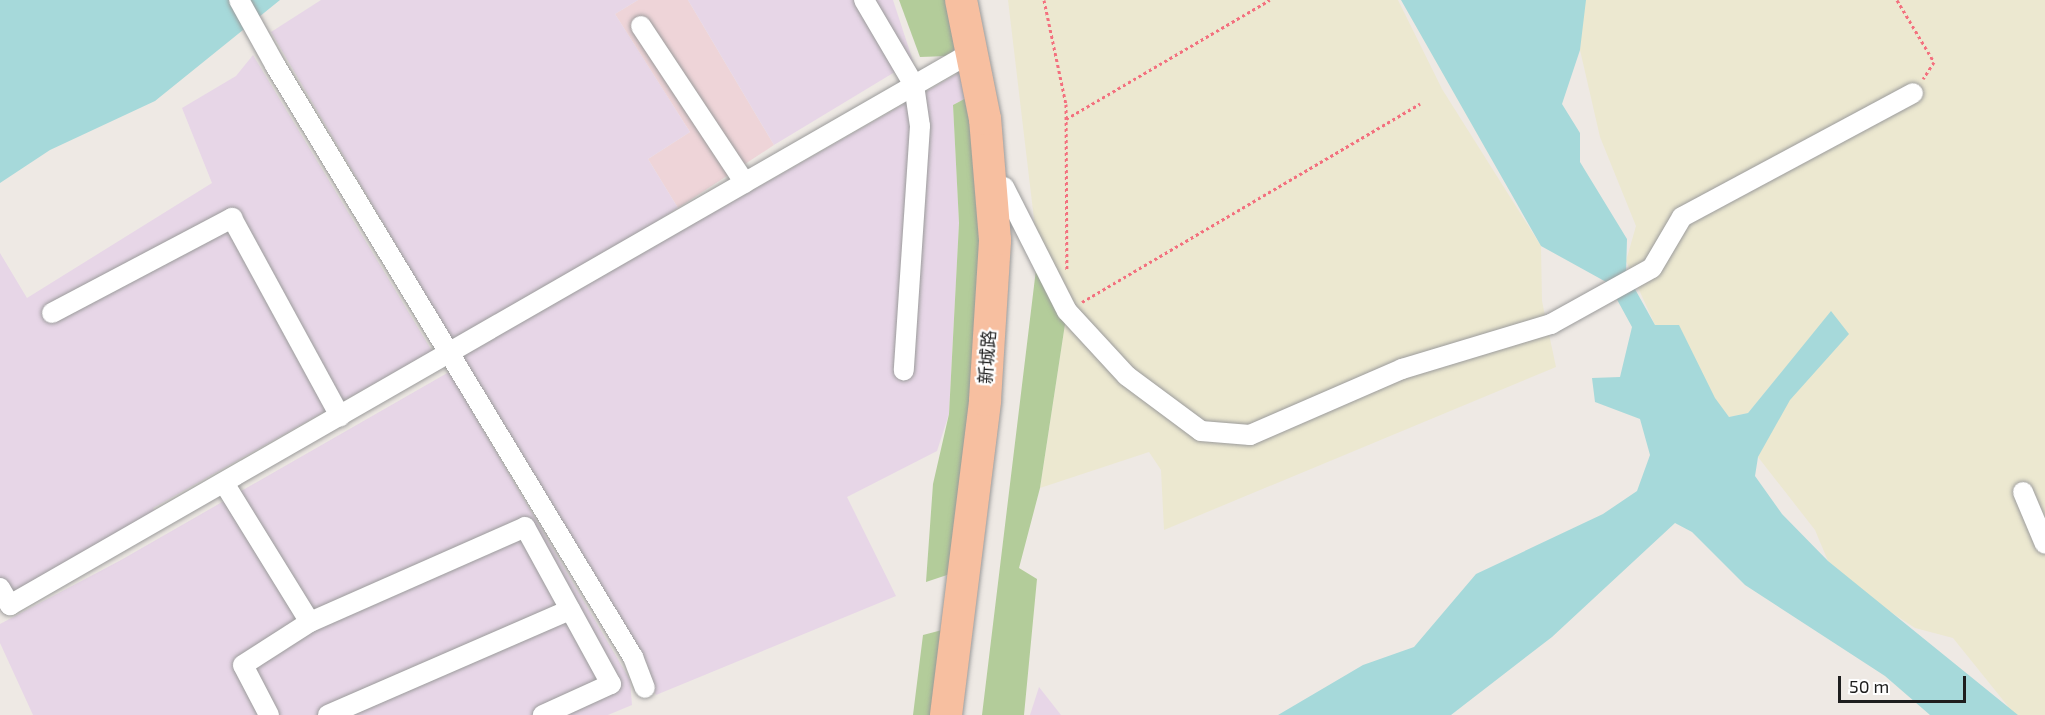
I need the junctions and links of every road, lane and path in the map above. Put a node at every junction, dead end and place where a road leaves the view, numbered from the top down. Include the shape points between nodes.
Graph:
1 (239, 0) edge
2 (864, 0) edge
3 (961, 0) edge
4 (975, 0) edge
5 (1044, 0) edge
6 (1270, 0) edge
7 (1897, 0) edge
8 (640, 26) dead end
9 (972, 52) junction
10 (914, 85) junction
11 (1913, 93) joint
12 (1420, 104) dead end
13 (1066, 119) junction
14 (745, 183) junction
15 (1004, 187) junction
16 (1067, 275) dead end
17 (1067, 311) junction
18 (52, 313) dead end
19 (448, 354) junction
20 (904, 370) dead end
21 (340, 416) junction
22 (224, 483) junction
23 (2023, 492) dead end
24 (2045, 544) edge
25 (0, 588) edge
26 (570, 610) junction
27 (310, 622) junction
28 (645, 688) dead end
29 (269, 715) edge
30 (328, 715) edge
31 (543, 715) edge
32 (946, 715) edge
33 (960, 715) edge

1 - 19 street
2 - 10 street
3 - 9 main road, 新城路
4 - 15 main road, 新城路 via 999,117
5 - 13 path
6 - 13 path
7 - 11 path via 1934,62
8 - 14 street
9 - 10 street
9 - 32 main road, 新城路 via 986,119 994,240 985,400
10 - 14 street
10 - 20 street via 920,126
11 - 17 street via 1682,216 1652,268 1551,324 1402,369 1250,435 1201,431 1127,376
12 - 17 path
13 - 16 path
14 - 19 street
15 - 17 street
15 - 33 main road, 新城路 via 1008,239 998,401
18 - 21 street via 232,218
19 - 21 street
19 - 28 street via 633,657
21 - 22 street
22 - 25 street via 10,605
22 - 27 street
23 - 24 street
26 - 27 street via 525,527
26 - 30 street
26 - 31 street via 611,684
27 - 29 street via 243,665

